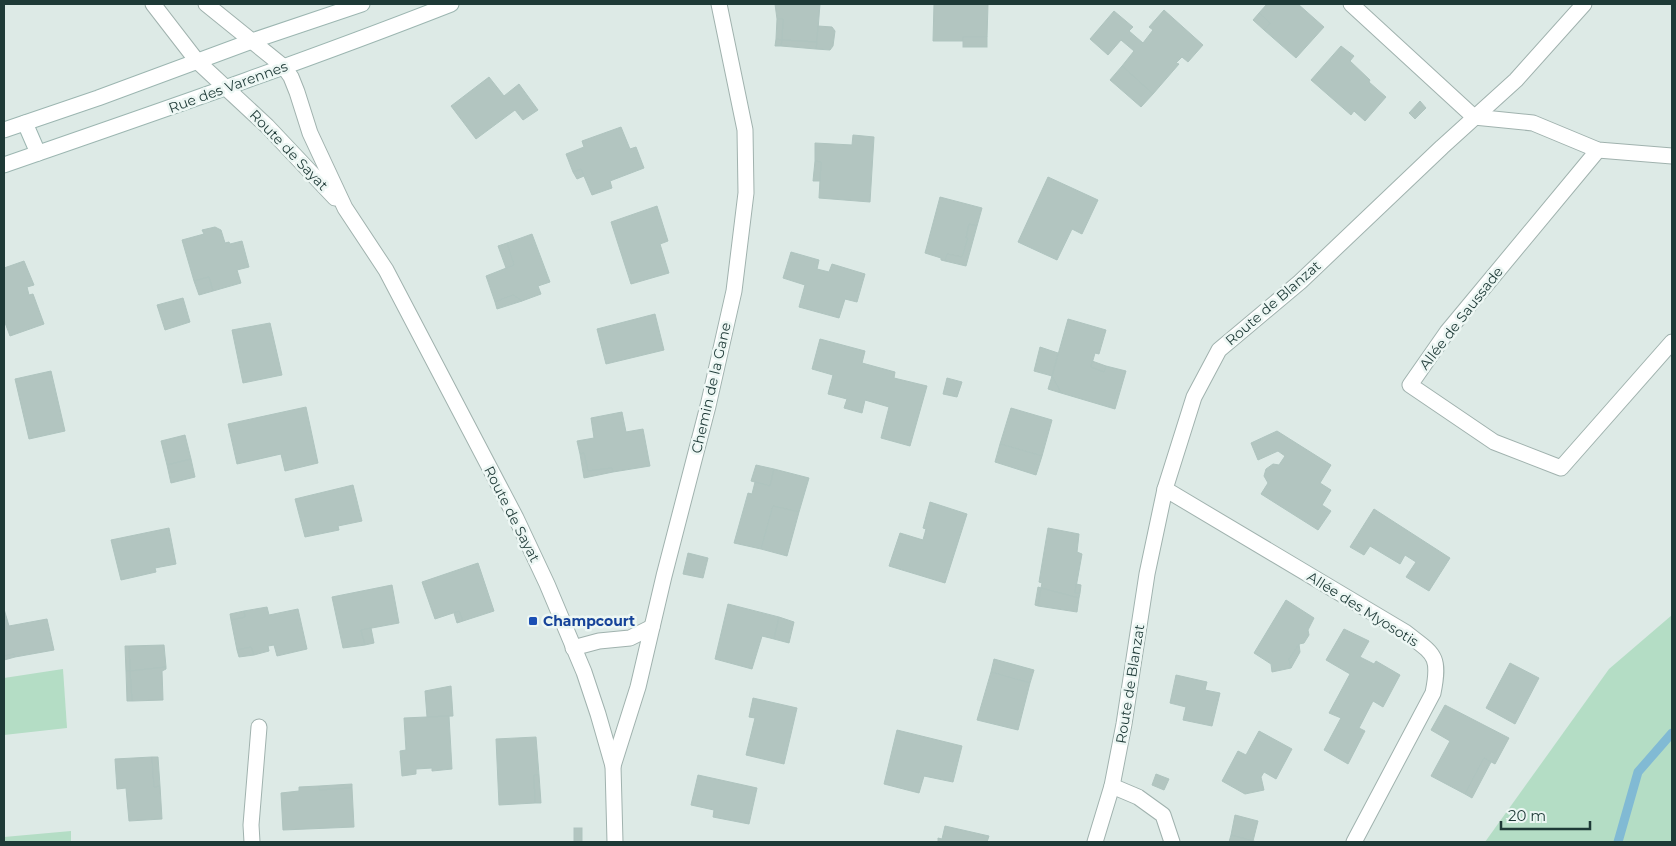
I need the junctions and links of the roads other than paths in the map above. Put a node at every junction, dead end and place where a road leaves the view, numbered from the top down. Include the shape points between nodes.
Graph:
1 (153, 4) edge
2 (206, 4) edge
3 (362, 4) edge
4 (451, 4) edge
5 (720, 4) edge
6 (1351, 4) edge
7 (1584, 4) edge
8 (252, 41) junction
9 (197, 61) junction
10 (284, 67) junction
11 (227, 88) junction
12 (1474, 117) junction
13 (25, 122) junction
14 (4, 130) edge
15 (1598, 150) junction
16 (38, 153) junction
17 (1672, 156) edge
18 (4, 165) edge
19 (345, 208) junction
20 (1672, 342) edge
21 (1165, 489) junction
22 (652, 627) junction
23 (574, 648) junction
24 (259, 727) dead end
25 (613, 766) junction
26 (1112, 786) junction
27 (252, 842) edge
28 (615, 842) edge
29 (1095, 842) edge
30 (1172, 842) edge
31 (1354, 842) edge

1 - 9 street, Route de Sayat
2 - 8 street, Route de Sayat
3 - 8 street
4 - 10 street, Rue des Varennes
5 - 22 street, Chemin de la Gane via 745,130 746,193 734,292
6 - 12 street
7 - 12 street, Route de Blanzat via 1516,80
8 - 9 street
8 - 10 street, Route de Sayat
9 - 11 street, Route de Sayat
9 - 13 street
10 - 11 street, Rue des Varennes
10 - 19 street, Route de Sayat
11 - 16 street, Rue des Varennes
11 - 19 street, Route de Sayat
12 - 15 street via 1533,123
12 - 21 street, Route de Blanzat via 1300,282 1219,350 1194,397
13 - 14 street
13 - 16 street
15 - 17 street
15 - 20 street, Allée de Saussade via 1447,332 1410,385 1494,442 1561,468
16 - 18 street, Rue des Varennes
19 - 23 street, Route de Sayat via 386,270 516,518
21 - 26 street, Route de Blanzat via 1147,574
21 - 31 street, Allée des Myosotis via 1405,632 1432,653 1438,671 1433,693
22 - 23 street via 630,638
22 - 25 street, Chemin de la Gane via 638,687
23 - 25 street, Route de Sayat
24 - 27 street
25 - 28 street, Route de Sayat
26 - 29 street, Route de Blanzat
26 - 30 street via 1138,797 1163,815

